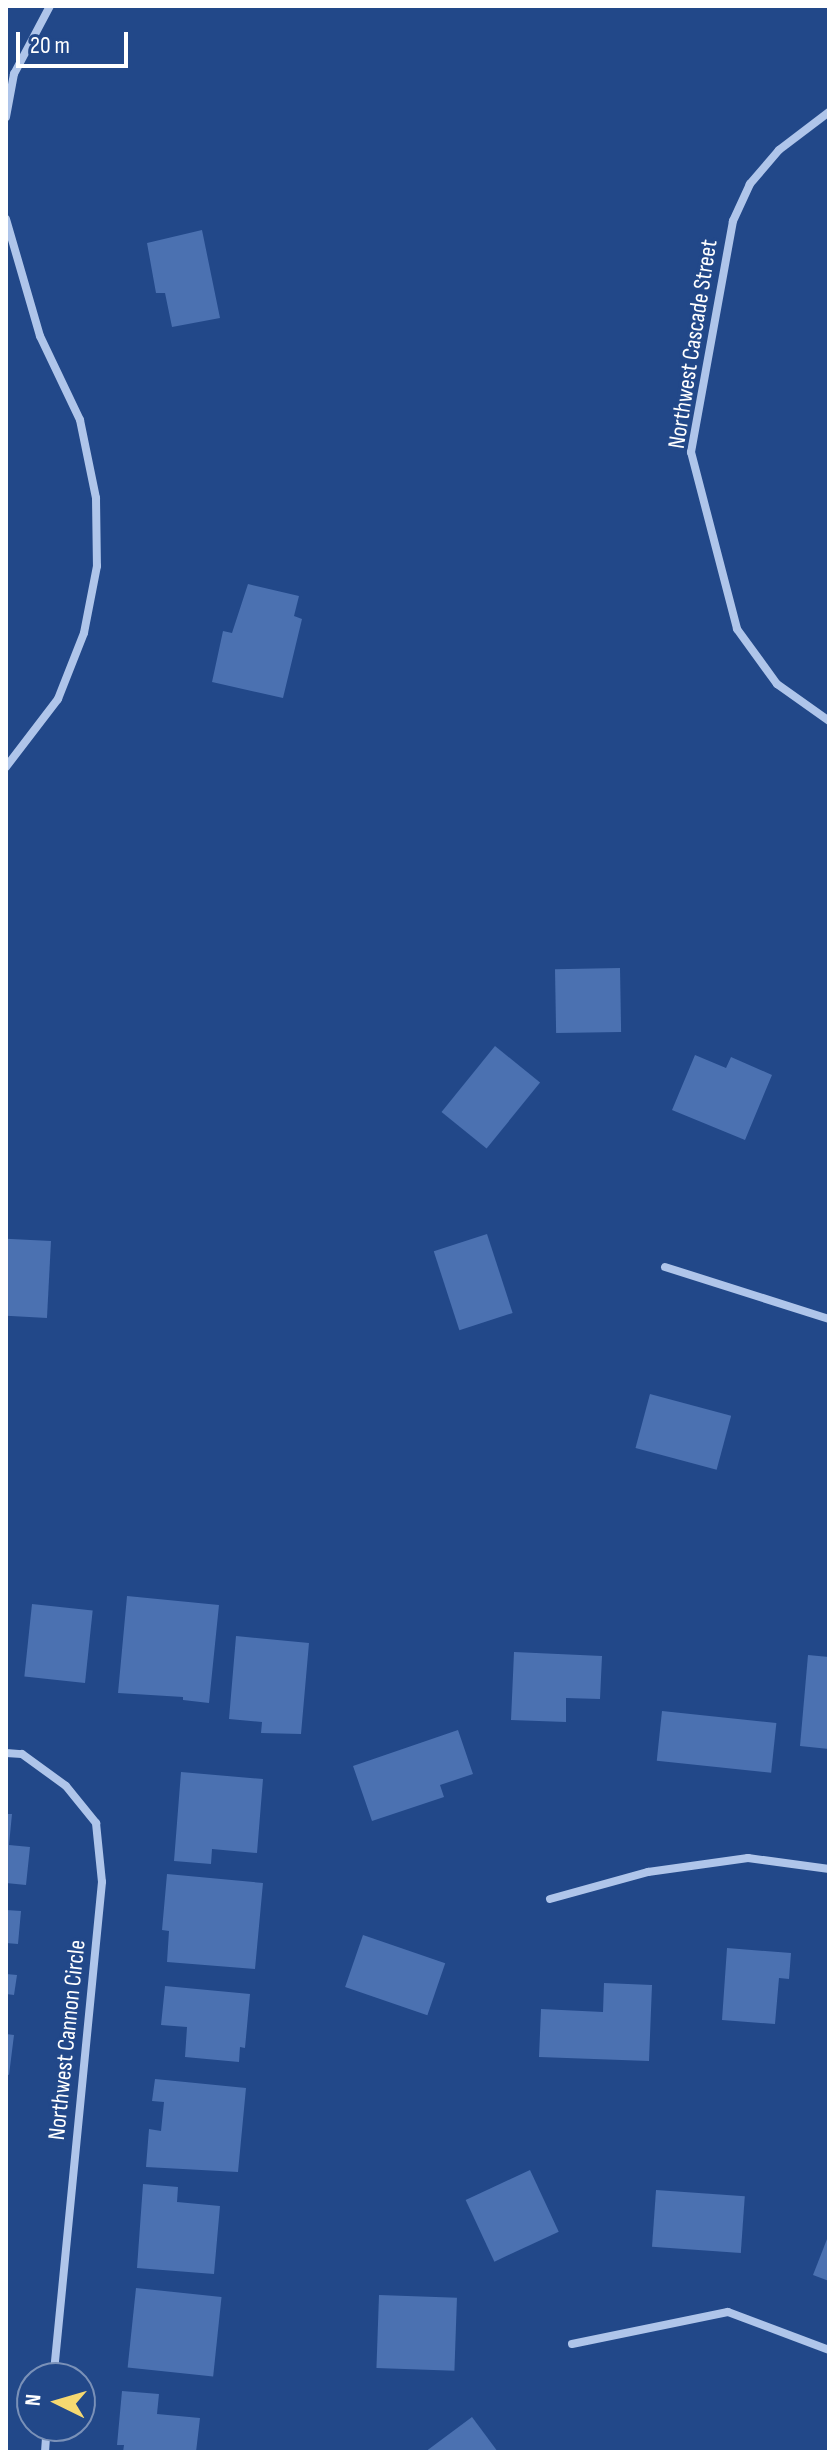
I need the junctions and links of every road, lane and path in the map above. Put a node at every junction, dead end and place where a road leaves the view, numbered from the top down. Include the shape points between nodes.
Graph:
1 (50, 6) edge
2 (829, 112) edge
3 (6, 117) edge
4 (6, 219) edge
5 (829, 721) edge
6 (6, 767) edge
7 (665, 1267) dead end
8 (829, 1319) edge
9 (6, 1753) edge
10 (829, 1869) edge
11 (550, 1899) dead end
12 (572, 2344) dead end
13 (829, 2350) edge
14 (55, 2362) edge

1 - 3 street via 14,74
2 - 5 street, Northwest Cascade Street via 779,150 750,184 733,221 691,452 737,629 777,684
4 - 6 street via 40,336 80,420 96,498 97,566 84,633 58,699
7 - 8 street
9 - 14 street, Northwest Cannon Circle via 22,1754 66,1786 96,1823 102,1882
10 - 11 street via 748,1858 648,1872
12 - 13 street via 728,2312

